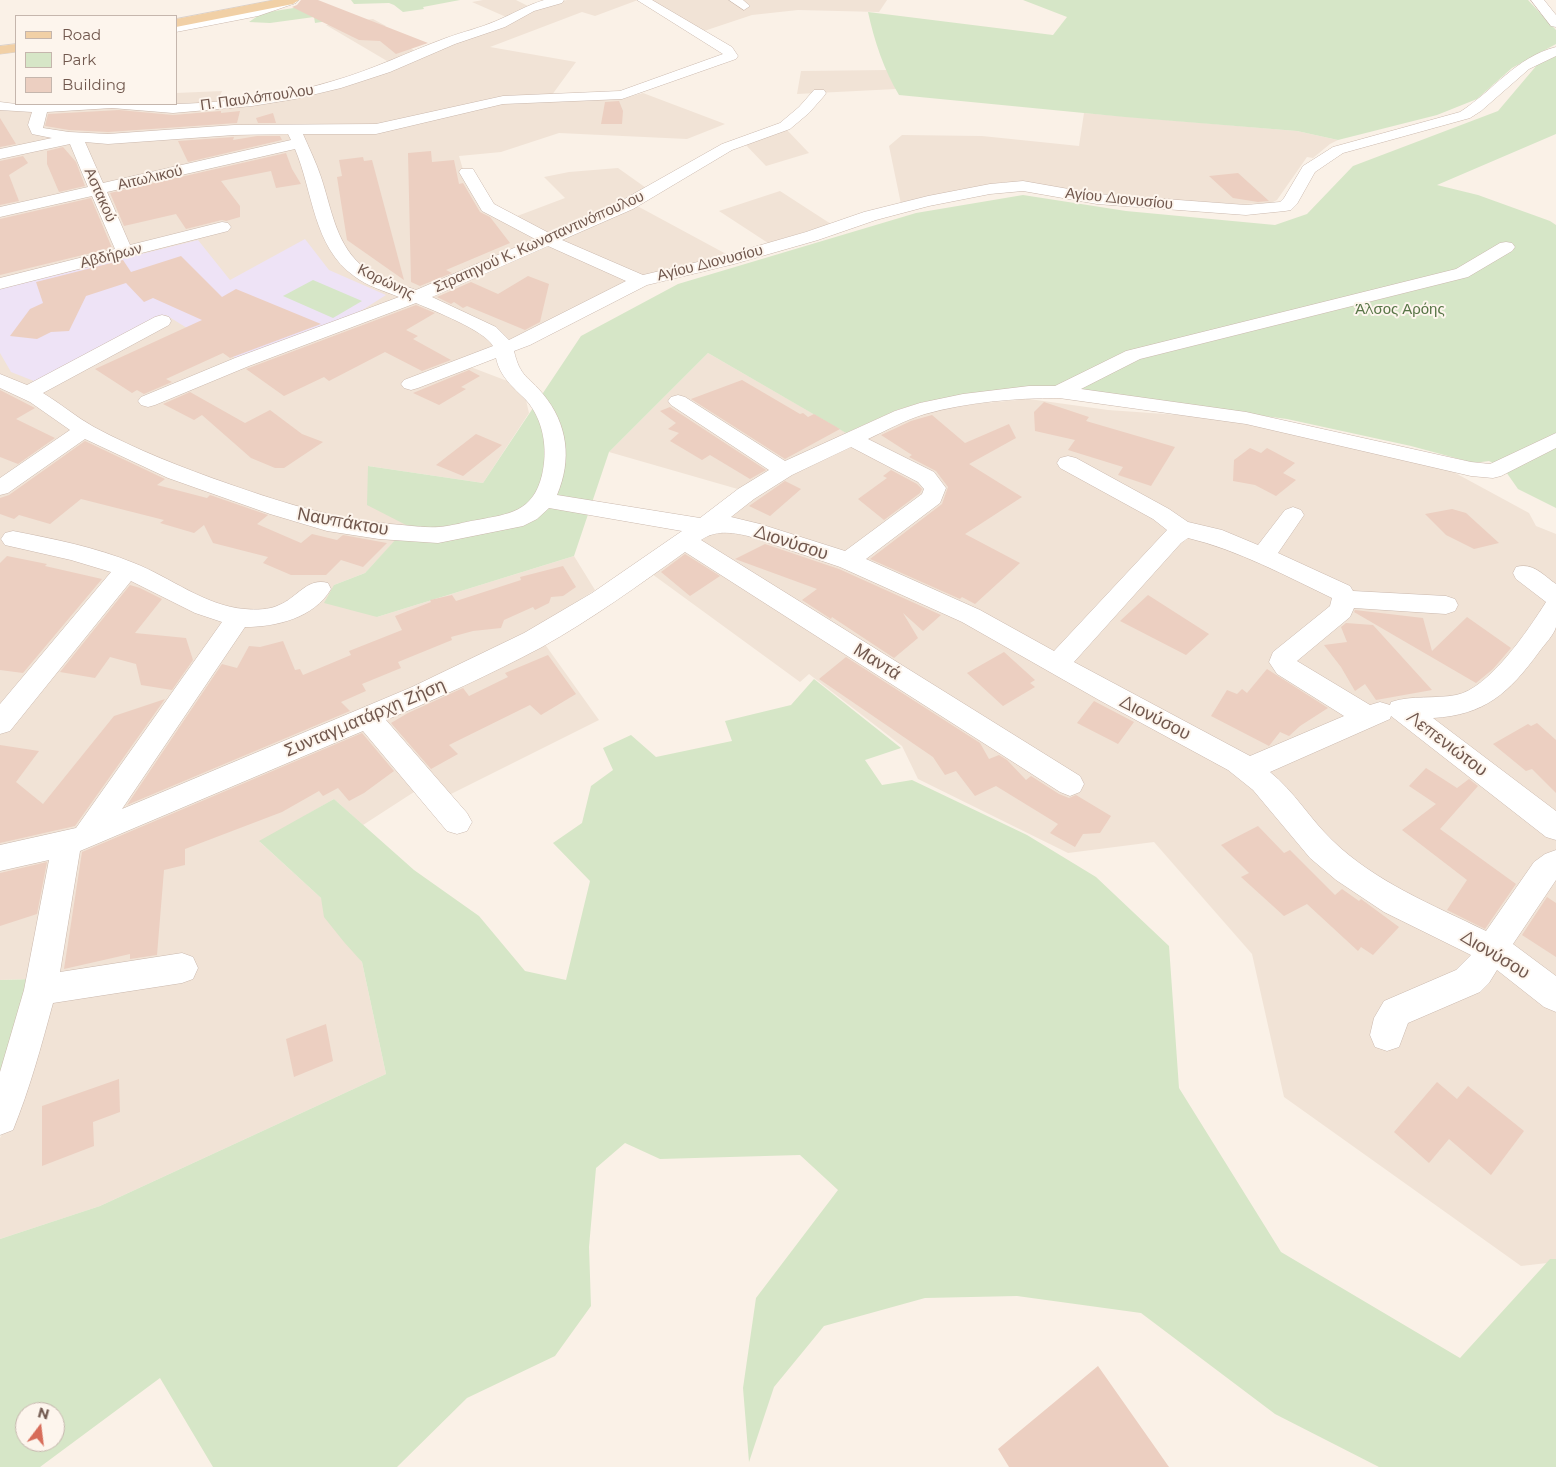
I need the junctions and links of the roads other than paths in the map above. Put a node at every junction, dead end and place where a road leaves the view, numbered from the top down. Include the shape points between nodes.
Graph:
1 (254, 0) edge
2 (292, 0) edge
3 (558, 0) edge
4 (643, 0) edge
5 (1537, 0) edge
6 (175, 15) edge
7 (178, 23) edge
8 (1556, 23) edge
9 (178, 28) edge
10 (15, 40) edge
11 (0, 42) edge
12 (15, 48) edge
13 (0, 50) edge
14 (1556, 51) edge
15 (819, 93) dead end
16 (90, 105) edge
17 (120, 105) edge
18 (0, 106) edge
19 (41, 108) junction
20 (297, 136) junction
21 (75, 138) junction
22 (0, 154) edge
23 (467, 172) dead end
24 (98, 190) junction
25 (0, 212) edge
26 (222, 227) dead end
27 (547, 239) junction
28 (1506, 247) dead end
29 (125, 253) junction
30 (641, 281) junction
31 (0, 284) edge
32 (416, 297) junction
33 (162, 321) dead end
34 (504, 349) junction
35 (0, 368) edge
36 (0, 373) edge
37 (0, 380) edge
38 (411, 384) dead end
39 (1059, 392) junction
40 (28, 393) junction
41 (148, 401) dead end
42 (678, 401) dead end
43 (84, 430) junction
44 (852, 438) junction
45 (1556, 440) edge
46 (1068, 463) dead end
47 (784, 470) junction
48 (0, 488) edge
49 (544, 500) junction
50 (1293, 515) dead end
51 (1184, 531) junction
52 (695, 533) junction
53 (4, 543) edge
54 (1263, 556) junction
55 (848, 561) junction
56 (127, 569) junction
57 (1525, 573) dead end
58 (319, 589) dead end
59 (1556, 597) edge
60 (1344, 599) junction
61 (1446, 605) dead end
62 (1556, 606) edge
63 (238, 618) junction
64 (1057, 664) junction
65 (1401, 709) junction
66 (367, 717) junction
67 (1368, 717) junction
68 (0, 723) edge
69 (1248, 769) junction
70 (1070, 784) dead end
71 (457, 822) dead end
72 (1556, 828) edge
73 (76, 840) junction
74 (0, 858) edge
75 (1556, 863) edge
76 (1492, 949) junction
77 (182, 968) dead end
78 (40, 990) junction
79 (1556, 996) edge
80 (1387, 1035) dead end
81 (0, 1117) edge

1 - 6 main road
2 - 7 main road
2 - 9 street via 252,13
3 - 17 street, Π. Παυλόπουλου via 530,8 386,69 295,95 173,109
4 - 20 street via 727,50 731,56 622,95 509,99 376,129
5 - 8 street
10 - 11 main road
12 - 13 street
14 - 30 street, Αγίου Διονυσίου via 1524,66 1465,115 1333,152 1309,169 1291,200 1280,207 1246,210 1156,204 1087,198 1028,186 1005,187 901,207 728,260
15 - 27 street, Στρατηγού Κ. Κωνσταντινόπουλου via 782,128 727,147 639,199
16 - 19 street, Π. Παυλόπουλου
18 - 19 street, Π. Παυλόπουλου
19 - 21 street via 35,125 37,131
20 - 21 street via 234,130 118,139
20 - 24 street, Αιτωλικού
20 - 32 street, Κορώνης via 315,182 329,234 345,257 360,273
21 - 22 street
21 - 24 street, Αστακού
23 - 27 street via 488,207
24 - 25 street, Αιτωλικού
24 - 29 street, Αστακού
26 - 29 street, Αβδήρων
27 - 30 street
27 - 32 street, Στρατηγού Κ. Κωνσταντινόπουλου
28 - 39 street via 1462,273 1133,355
29 - 31 street, Αβδήρων
30 - 34 street, Αγίου Διονυσίου
32 - 34 street, Κορώνης via 490,332 500,339
32 - 41 street, Στρατηγού Κ. Κωνσταντινόπουλου
33 - 40 street
34 - 38 street, Αγίου Διονυσίου
34 - 49 street, Κορώνης via 509,370 541,405 553,434 555,466
35 - 36 street
37 - 40 street, Ναυπάκτου
39 - 44 street, Συνταγματάρχη Ζήση via 1029,392 929,407 891,419
39 - 45 street, Συνταγματάρχη Ζήση via 1246,418 1472,469 1493,471
40 - 43 street, Ναυπάκτου
42 - 47 street
43 - 48 street
43 - 49 street, Ναυπάκτου via 176,473 278,509 327,523 379,531 438,535 515,521 529,514
44 - 47 street, Συνταγματάρχη Ζήση
44 - 55 street via 926,477 935,488 932,498
46 - 51 street via 1161,514
47 - 52 street, Συνταγματάρχη Ζήση
49 - 52 street
50 - 54 street
51 - 54 street via 1214,536
51 - 64 street via 1173,537
52 - 55 street, Διονύσου via 729,525
52 - 66 street, Συνταγματάρχη Ζήση via 601,599 533,640
52 - 70 street, Μαντά
53 - 56 street via 65,551
54 - 60 street via 1331,586 1341,592
55 - 64 street, Διονύσου via 971,616
56 - 63 street via 218,613
56 - 68 street
57 - 59 street
58 - 63 street via 281,614
60 - 61 street
60 - 67 street via 1336,616 1282,662
62 - 65 street, Λεπενιώτου via 1489,691 1465,703
63 - 73 street
64 - 69 street, Διονύσου
65 - 67 street
65 - 72 street, Λεπενιώτου
66 - 71 street
66 - 73 street, Συνταγματάρχη Ζήση
67 - 69 street
69 - 76 street, Διονύσου via 1346,871 1395,902
73 - 74 street, Συνταγματάρχη Ζήση
73 - 78 street
75 - 76 street via 1545,871
76 - 79 street, Διονύσου
76 - 80 street via 1478,972 1468,981 1396,1012
77 - 78 street
78 - 81 street via 15,1080

